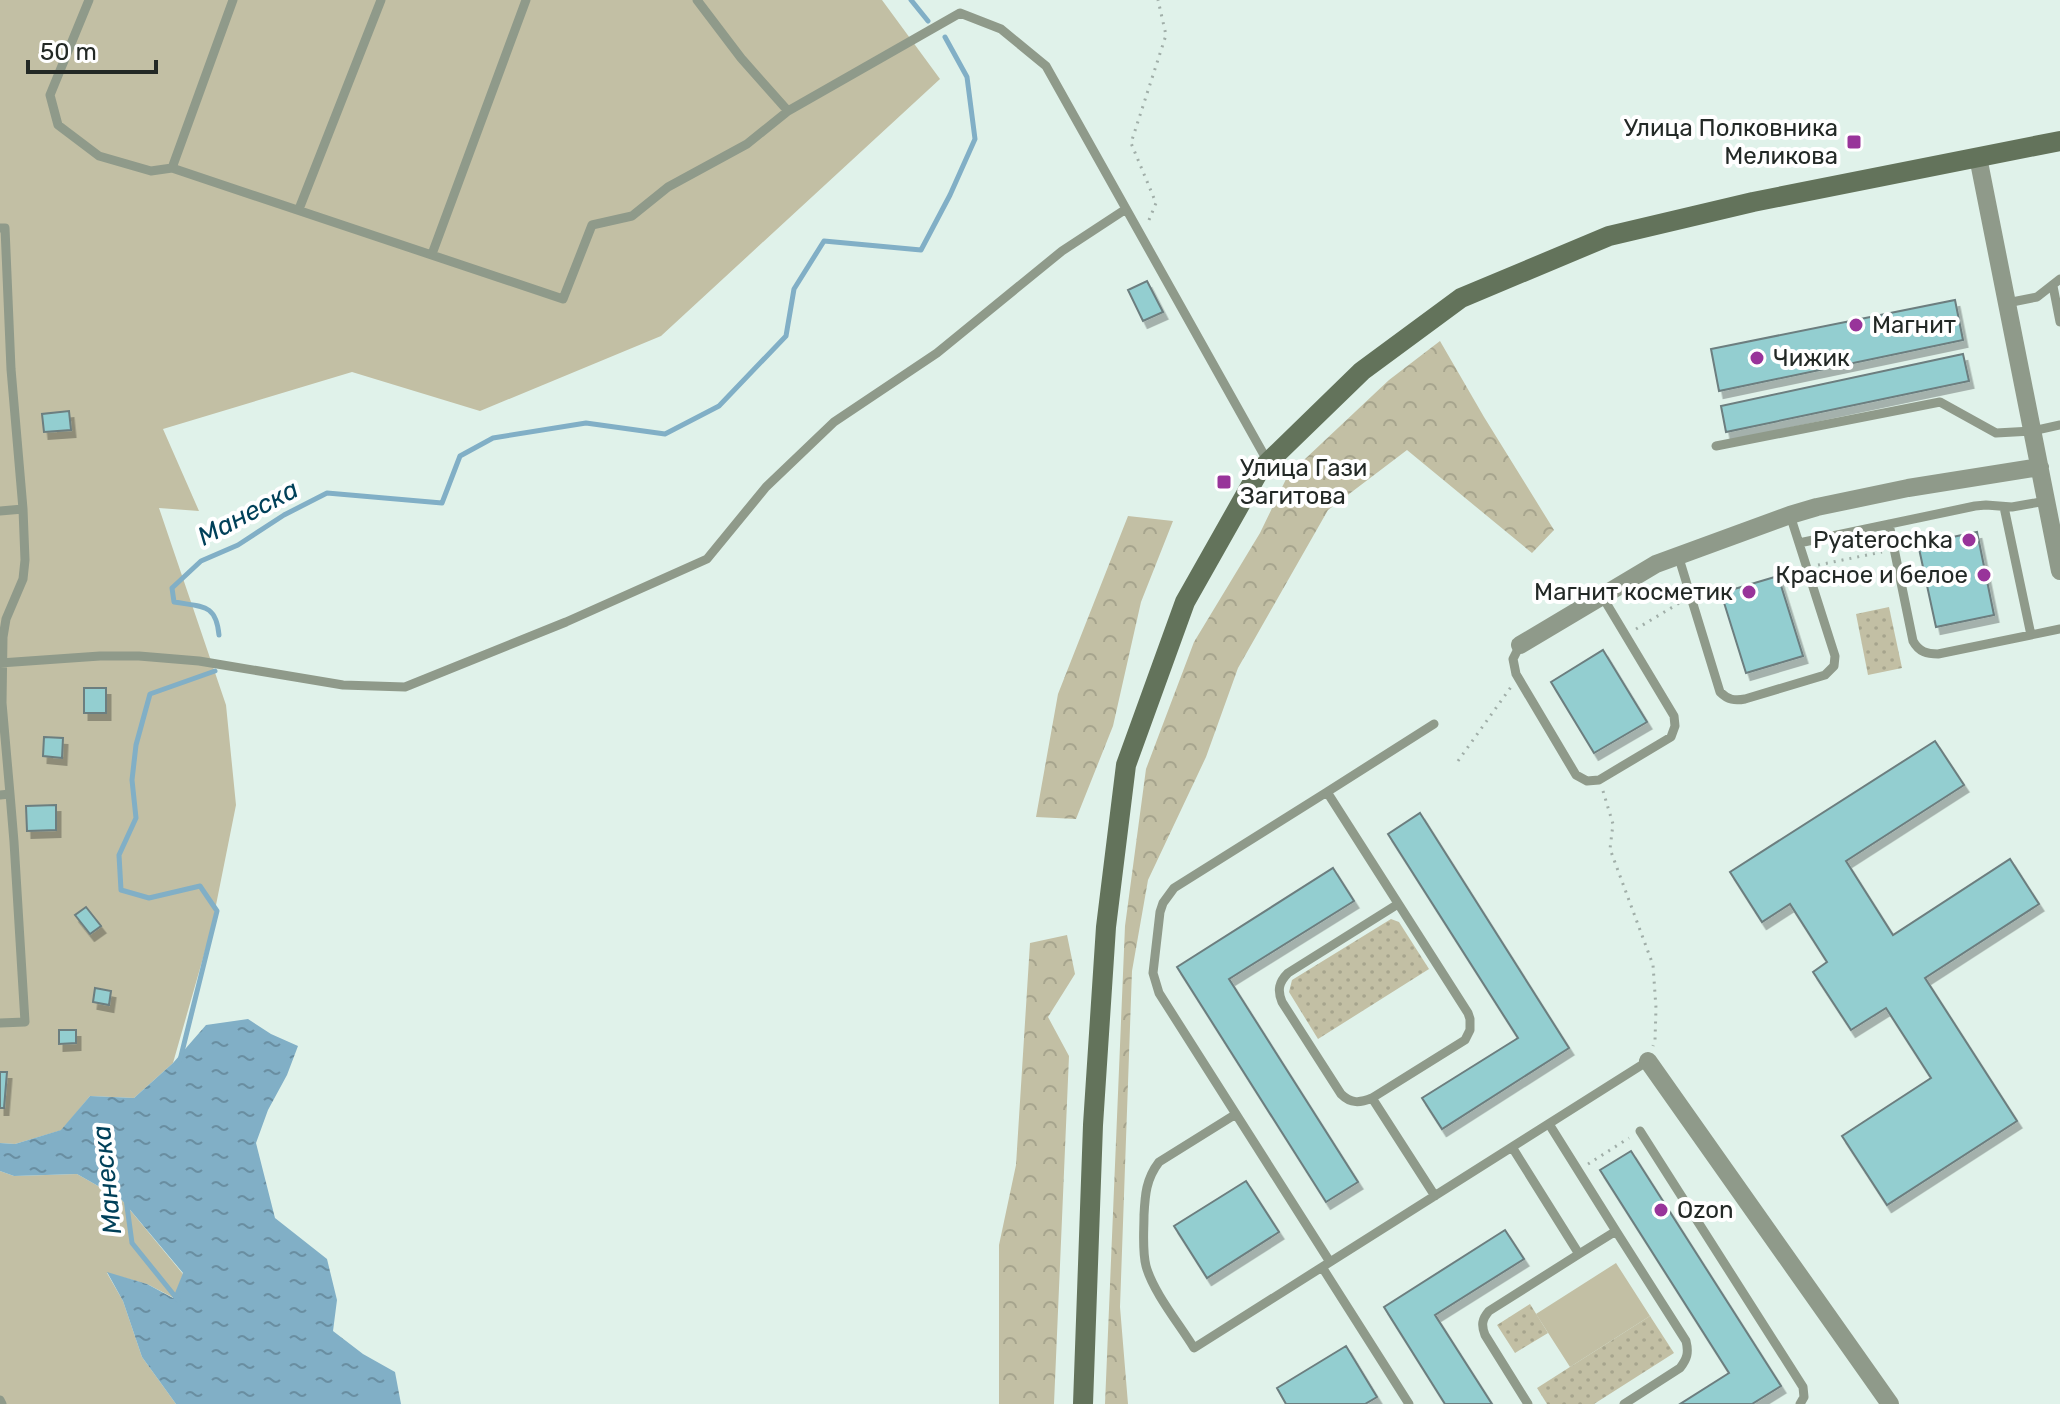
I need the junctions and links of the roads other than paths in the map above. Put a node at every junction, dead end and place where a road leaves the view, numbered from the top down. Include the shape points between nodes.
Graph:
1 (89, 0) edge
2 (233, 0) edge
3 (381, 0) edge
4 (526, 0) edge
5 (697, 0) edge
6 (788, 111) junction
7 (2060, 141) edge
8 (1978, 157) junction
9 (172, 168) junction
10 (299, 209) junction
11 (1126, 209) junction
12 (0, 228) edge
13 (432, 254) junction
14 (2056, 282) edge
15 (2007, 303) junction
16 (2060, 322) edge
17 (11, 369) junction
18 (0, 370) edge
19 (2060, 425) edge
20 (2032, 431) junction
21 (1716, 446) dead end
22 (1268, 462) junction
23 (2040, 467) junction
24 (2046, 501) junction
25 (2004, 507) junction
26 (23, 509) junction
27 (0, 511) edge
28 (1790, 515) junction
29 (1889, 524) junction
30 (1799, 543) junction
31 (1678, 555) junction
32 (2060, 571) edge
33 (1602, 596) junction
34 (2060, 629) edge
35 (2031, 635) junction
36 (1520, 645) joint
37 (1, 663) edge
38 (1434, 724) dead end
39 (1327, 792) junction
40 (5, 795) edge
41 (1398, 904) junction
42 (0, 1023) edge
43 (1648, 1061) joint
44 (1372, 1098) junction
45 (1236, 1114) junction
46 (1549, 1124) junction
47 (1640, 1131) road end
48 (1512, 1147) junction
49 (1435, 1196) junction
50 (1616, 1231) junction
51 (1579, 1254) junction
52 (1326, 1264) junction
53 (1083, 1404) edge
54 (1409, 1404) edge
55 (1528, 1404) edge
56 (1624, 1404) edge
57 (1800, 1404) edge
58 (1890, 1404) edge

1 - 9 lane via 50,95 58,125 99,156 151,171
2 - 9 lane
3 - 10 lane
4 - 13 lane
5 - 6 lane
6 - 11 lane via 960,13 1001,29 1046,66
6 - 13 lane via 747,144 668,187 632,216 592,225 563,299
7 - 8 main road
8 - 15 street
8 - 22 main road via 1609,236 1461,298 1362,371
9 - 10 lane
10 - 13 lane
11 - 22 lane
11 - 37 lane via 1062,251 937,353 834,422 766,487 707,559 405,687 343,685 139,656
12 - 17 lane via 5,228
14 - 15 lane via 2037,297
14 - 16 lane
15 - 20 street
17 - 18 lane
17 - 26 lane
19 - 20 lane
20 - 21 lane via 1996,433 1940,402
20 - 23 street
22 - 53 main road via 1185,602 1126,765 1106,927
23 - 24 street
23 - 28 street via 1908,488
24 - 25 lane
24 - 32 street
25 - 29 lane via 1981,505
25 - 35 lane
26 - 27 lane
26 - 37 lane via 24,570 5,625
28 - 30 lane
28 - 31 street
29 - 30 lane
29 - 35 lane via 1913,641 1920,650 1938,654
30 - 31 lane via 1834,666 1825,675 1736,701 1720,692
31 - 33 street
33 - 36 street
33 - 36 lane via 1674,716 1671,737 1599,780 1576,775 1518,678 1513,659
34 - 35 lane
37 - 40 lane
38 - 39 lane
39 - 41 lane
39 - 45 lane via 1174,888 1160,912 1154,964 1159,993
40 - 42 lane via 15,857 25,1022
41 - 44 lane via 1468,1013 1470,1030 1465,1040
41 - 44 lane via 1288,973 1279,986 1282,1002 1341,1094 1352,1101
43 - 46 lane
43 - 58 street
44 - 49 lane
45 - 52 lane
45 - 52 lane via 1159,1162 1148,1180 1145,1256 1155,1287 1194,1348
46 - 48 lane
46 - 50 lane
47 - 57 lane via 1803,1387
48 - 49 lane
48 - 51 lane
49 - 52 lane
50 - 51 lane
50 - 56 lane via 1688,1348 1680,1368
51 - 55 lane via 1489,1311 1483,1321 1485,1335
52 - 54 lane

